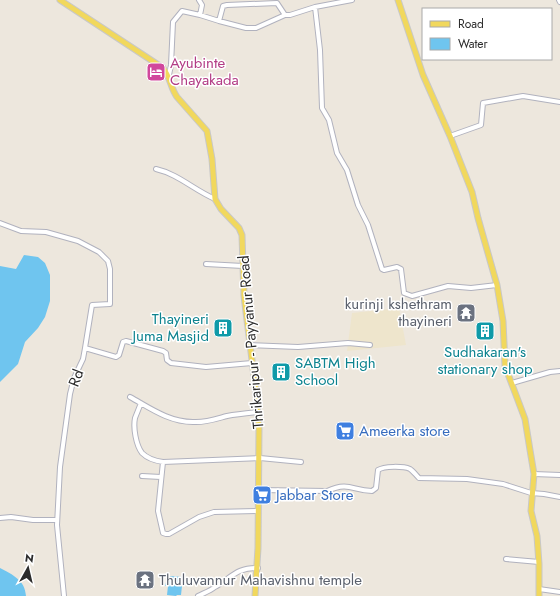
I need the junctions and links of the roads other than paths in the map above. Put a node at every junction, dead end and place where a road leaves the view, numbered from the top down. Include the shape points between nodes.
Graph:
1 (60, 0) edge
2 (199, 0) edge
3 (352, 0) edge
4 (398, 0) edge
5 (315, 7) junction
6 (200, 15) junction
7 (285, 15) junction
8 (219, 21) junction
9 (169, 75) junction
10 (560, 102) edge
11 (450, 136) junction
12 (156, 168) dead end
13 (215, 200) junction
14 (0, 223) edge
15 (206, 264) dead end
16 (243, 266) junction
17 (498, 285) junction
18 (249, 345) junction
19 (370, 345) dead end
20 (85, 348) junction
21 (252, 363) junction
22 (560, 371) edge
23 (512, 383) junction
24 (130, 398) dead end
25 (141, 403) junction
26 (258, 412) junction
27 (260, 458) junction
28 (163, 462) junction
29 (301, 462) dead end
30 (534, 474) junction
31 (560, 475) edge
32 (142, 476) dead end
33 (161, 477) junction
34 (259, 490) junction
35 (531, 493) junction
36 (560, 497) edge
37 (258, 511) junction
38 (0, 518) edge
39 (57, 520) junction
40 (506, 559) dead end
41 (538, 562) junction
42 (258, 568) junction
43 (539, 589) junction
44 (560, 592) edge
45 (64, 596) edge
46 (69, 596) edge
47 (198, 596) edge
48 (256, 596) edge
49 (539, 596) edge

1 - 9 main road via 163,68
2 - 6 street via 202,5
3 - 5 street
4 - 11 main road via 423,75
5 - 7 street
5 - 17 street via 320,50 322,108 329,120 337,153 350,176 382,268 401,269 404,293 412,296 448,286 471,288
6 - 8 street
6 - 9 street via 182,11 173,22
7 - 8 street via 256,28
7 - 8 street via 277,3 227,5 223,6
9 - 13 main road via 177,97 207,131
10 - 11 street via 523,96 483,103 481,125
11 - 17 main road via 472,192
12 - 13 street via 182,179
13 - 16 main road, Thrikaripur - Payyanur Road via 239,228 243,244
14 - 20 street, Rd via 21,231 46,232 78,241 99,252 108,261 110,304 92,305
15 - 16 street
16 - 18 main road, Thrikaripur - Payyanur Road
17 - 23 main road via 505,366
18 - 19 street
18 - 21 main road, Thrikaripur - Payyanur Road
20 - 21 street via 116,357 126,340 163,351 166,353 166,360 171,363 206,367
20 - 39 street, Rd via 70,394 60,467
21 - 26 main road, Thrikaripur - Payyanur Road
22 - 23 street
23 - 30 main road via 525,419
24 - 25 street
25 - 26 street via 169,418 193,422
25 - 28 street via 134,426 137,440 142,453 155,461
26 - 27 main road, Thrikaripur - Payyanur Road
27 - 28 street
27 - 29 street
27 - 34 main road, Thrikaripur - Payyanur Road
28 - 33 street
30 - 31 street
30 - 35 main road
32 - 33 street
33 - 37 street via 158,511 163,533 166,534 214,512
34 - 35 street via 328,491 346,485 372,491 376,488 378,470 387,467 412,470 419,478 467,479 502,484
34 - 37 main road, Thrikaripur - Payyanur Road
35 - 36 street
35 - 41 main road
37 - 42 main road, Thrikaripur - Payyanur Road
38 - 39 street
39 - 45 street, Rd
40 - 41 street
41 - 43 main road
42 - 47 street via 235,573
42 - 48 main road, Thrikaripur - Payyanur Road
43 - 44 street
43 - 49 main road
45 - 46 street

